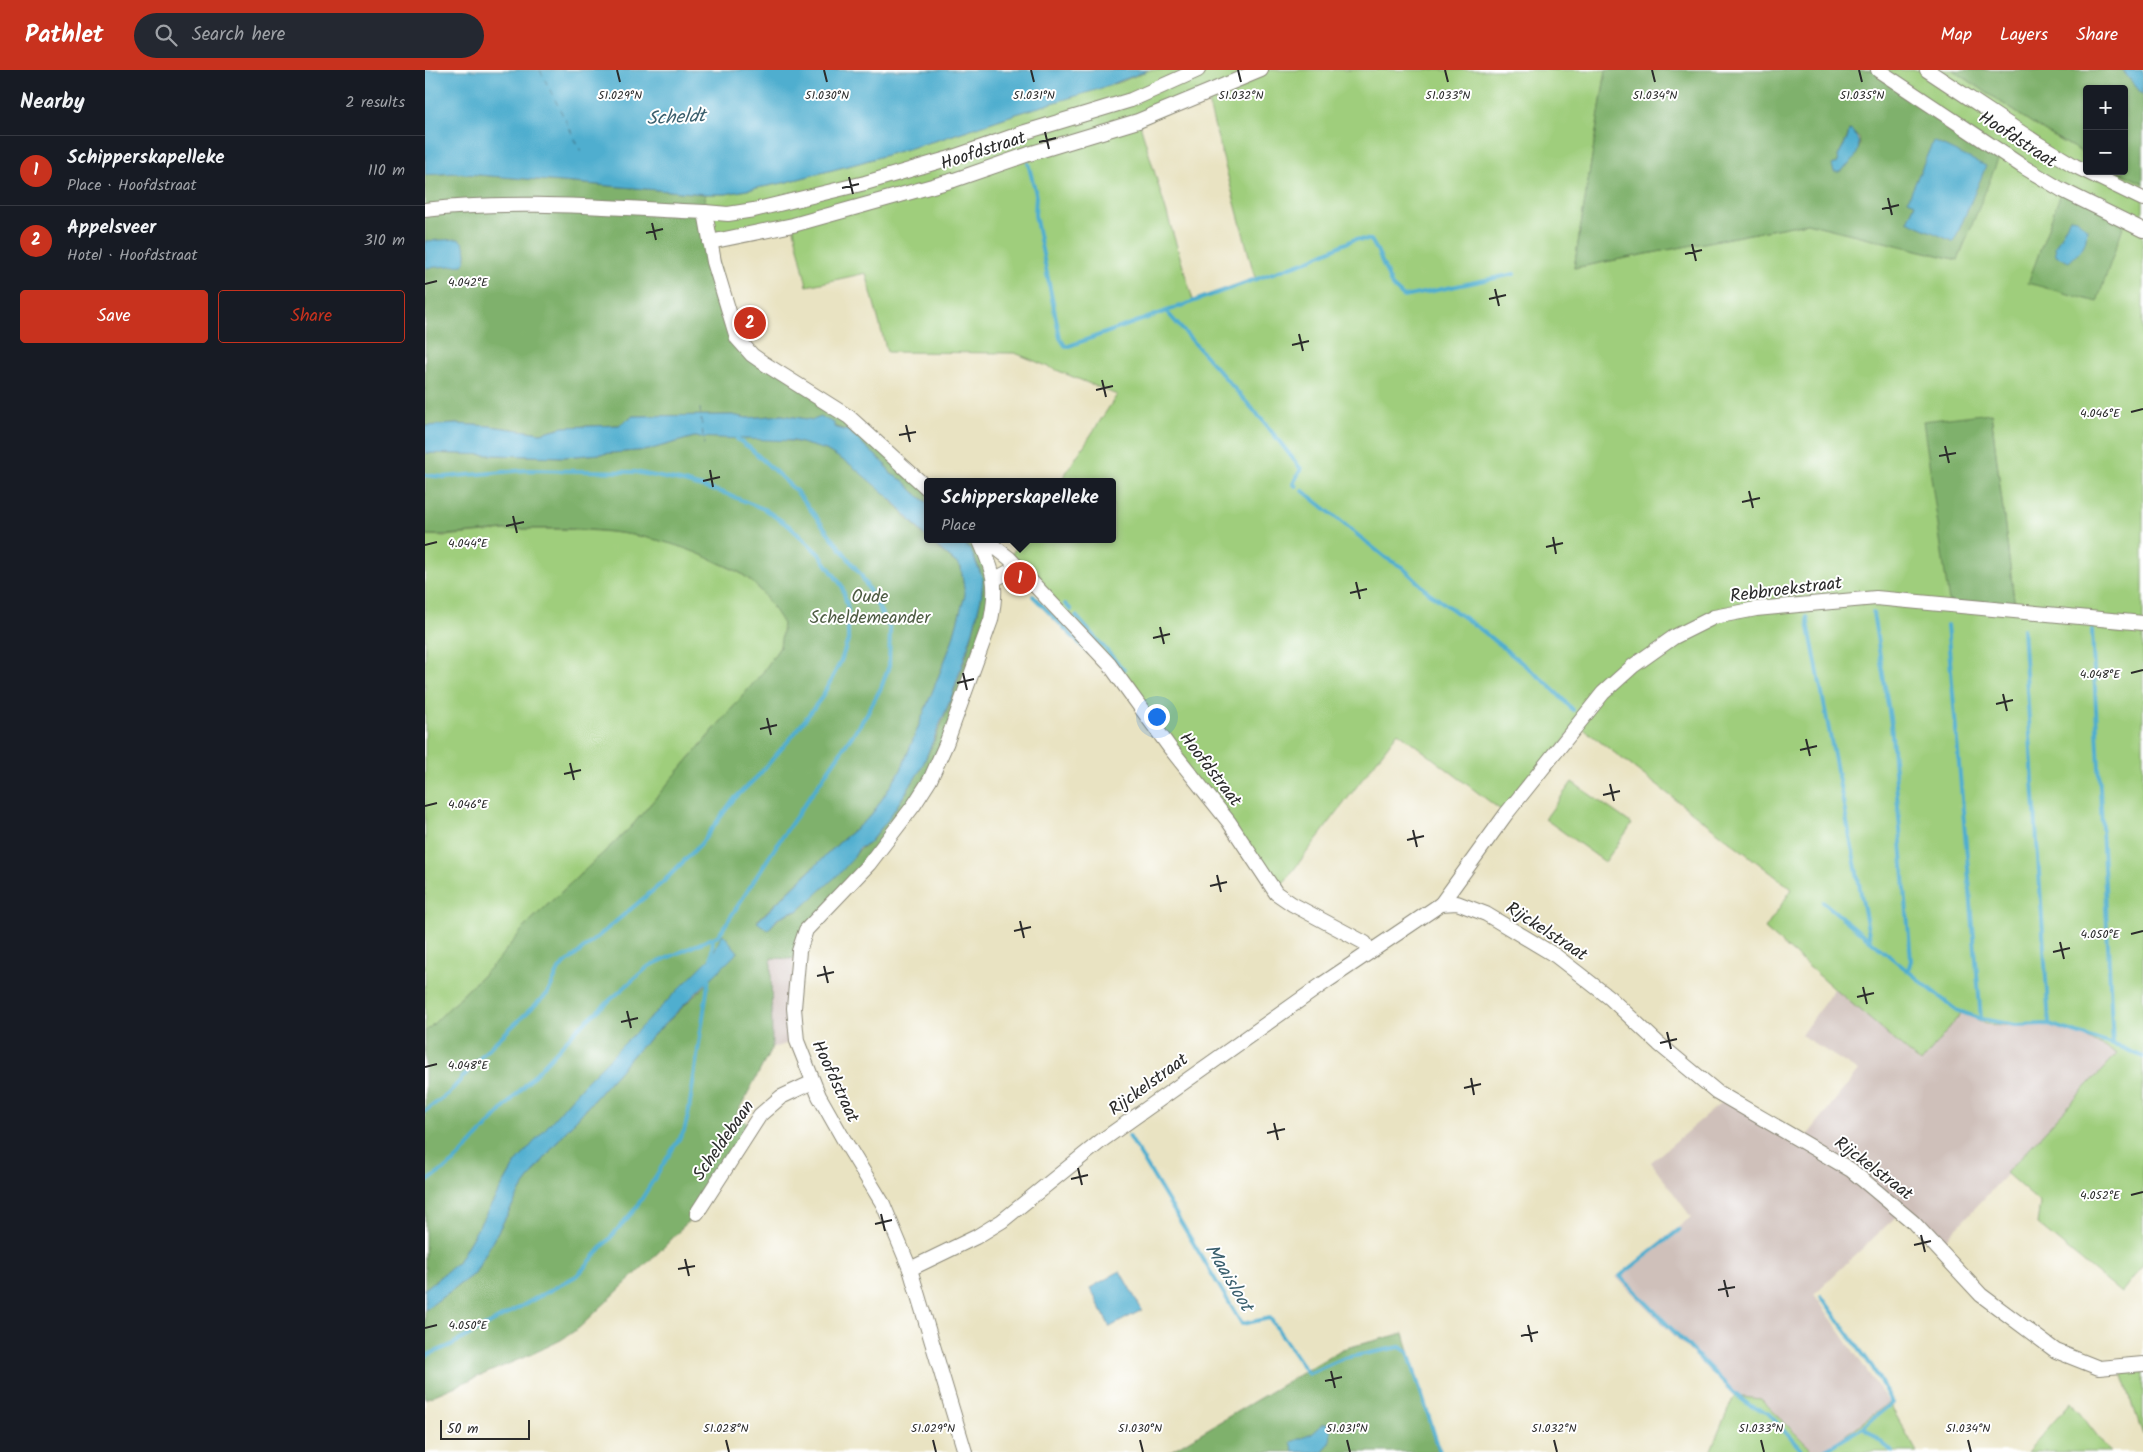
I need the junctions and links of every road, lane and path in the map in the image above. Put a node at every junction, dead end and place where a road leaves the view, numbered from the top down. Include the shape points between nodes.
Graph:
1 (1198, 70) edge
2 (1261, 70) edge
3 (1878, 70) edge
4 (1927, 70) edge
5 (2143, 199) edge
6 (425, 210) edge
7 (705, 212) junction
8 (2143, 230) edge
9 (710, 242) junction
10 (924, 485) edge
11 (981, 543) edge
12 (989, 543) edge
13 (1018, 567) junction
14 (995, 579) junction
15 (2143, 622) edge
16 (1441, 904) junction
17 (1369, 952) junction
18 (813, 1082) junction
19 (697, 1214) dead end
20 (910, 1269) junction
21 (2143, 1364) edge
22 (965, 1452) edge

1 - 7 street, Hoofdstraat via 1131,100 865,183 754,210 729,214
2 - 9 street, Hoofdstraat via 1139,121 954,180 793,225
3 - 8 street, Hoofdstraat via 2022,166 2062,190
4 - 5 street, Hoofdstraat via 2075,166
6 - 7 street, Hoofdstraat via 518,206
7 - 9 street
9 - 10 street via 732,326 744,347 781,375 849,417
11 - 14 street, Hoofdstraat
12 - 13 street, Hoofdstraat
13 - 14 street
13 - 17 street, Hoofdstraat via 1109,664 1229,822 1276,893 1365,943
14 - 18 street, Hoofdstraat via 991,620 947,744 930,780 869,864 806,930 799,951 794,1008 797,1041
15 - 16 street, Rebbroekstraat via 1876,598 1756,609 1714,618 1674,637 1633,666 1603,693 1506,814
16 - 17 street, Rijckelstraat
16 - 21 street, Rijckelstraat via 1457,903 1486,914 1556,956 1610,998 1717,1092 1851,1170 1913,1222 1981,1295 2057,1352 2099,1368
17 - 20 street, Rijckelstraat via 1101,1141 1002,1221
18 - 19 street, Scheldebaan via 781,1097 760,1115
18 - 20 street, Hoofdstraat via 827,1112 883,1204
20 - 22 street, Hoofdstraat

